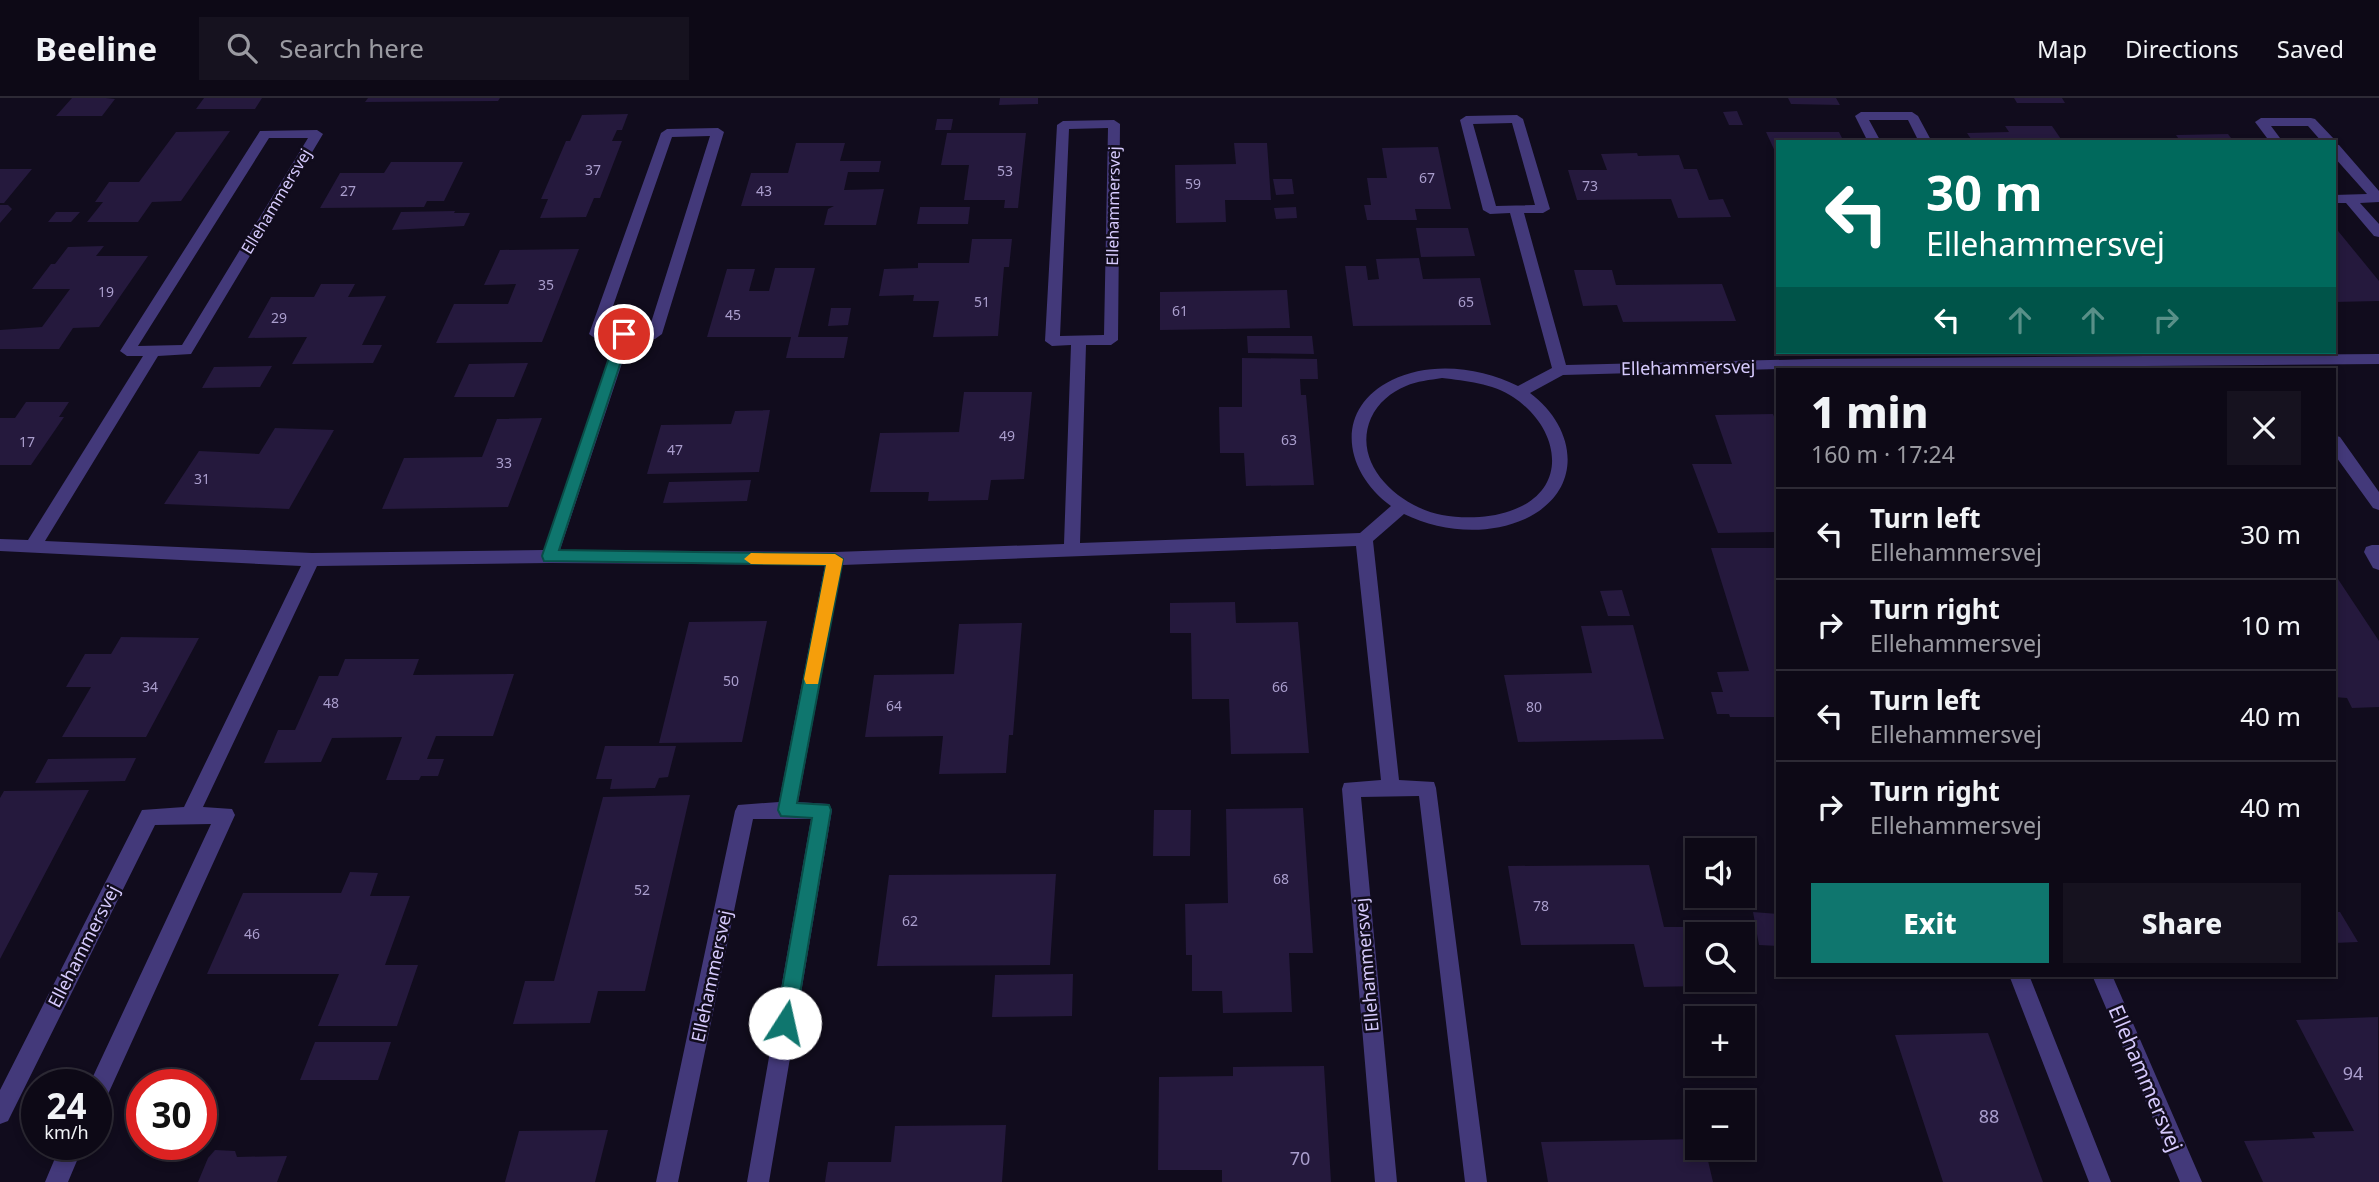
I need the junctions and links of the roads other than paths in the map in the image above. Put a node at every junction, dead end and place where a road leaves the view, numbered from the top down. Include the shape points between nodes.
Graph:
1 (1874, 140) edge
2 (1925, 140) edge
3 (2275, 140) edge
4 (2327, 140) edge
5 (2336, 150) edge
6 (2336, 199) edge
7 (2350, 199) junction
8 (1516, 209) junction
9 (2379, 233) edge
10 (624, 334) junction
11 (1079, 340) junction
12 (154, 351) junction
13 (2016, 357) edge
14 (2379, 359) edge
15 (2281, 365) edge
16 (1817, 367) edge
17 (1560, 370) junction
18 (1519, 392) junction
19 (2336, 444) edge
20 (2379, 504) edge
21 (1402, 506) junction
22 (1364, 540) junction
23 (0, 545) edge
24 (33, 546) junction
25 (1072, 549) junction
26 (2379, 552) edge
27 (550, 556) junction
28 (835, 559) junction
29 (312, 561) junction
30 (2379, 563) edge
31 (1391, 789) junction
32 (787, 810) junction
33 (189, 816) junction
34 (2020, 977) edge
35 (2103, 977) edge
36 (108, 1069) edge
37 (0, 1113) edge
38 (66, 1160) edge
39 (56, 1182) edge
40 (667, 1182) edge
41 (758, 1182) edge
42 (1385, 1182) edge
43 (1476, 1182) edge
44 (2100, 1182) edge
45 (2191, 1182) edge

1 - 2 street via 1861,116 1912,116
3 - 4 street via 2261,122 2311,122
5 - 7 street via 2378,198
6 - 7 street
7 - 9 street
8 - 8 street via 1490,210 1466,120 1517,119 1544,209
8 - 17 street
10 - 10 street via 596,334 667,133 718,132 655,334
10 - 27 street
11 - 11 street, Ellehammersvej via 1052,341 1063,125 1114,124 1111,340
11 - 25 street
12 - 12 street, Ellehammersvej via 127,351 265,134 317,134 186,350
12 - 24 street
13 - 15 street, Ellehammersvej
13 - 16 street, Ellehammersvej
14 - 15 street, Ellehammersvej
16 - 17 street, Ellehammersvej
17 - 18 street, Ellehammersvej
18 - 21 street via 1545,415 1560,442 1561,471 1546,496 1518,516 1480,524 1439,521
18 - 21 street via 1482,377 1443,373 1405,380 1376,397 1359,422 1357,452 1372,482
19 - 20 street
21 - 22 street
22 - 25 street
22 - 31 street
23 - 24 street
24 - 29 street
25 - 28 street
26 - 30 street via 2372,552
27 - 28 street
27 - 29 street
28 - 32 street
29 - 33 street
31 - 42 street, Ellehammersvej via 1351,789
31 - 43 street, Ellehammersvej via 1427,788
32 - 40 street, Ellehammersvej via 745,811
32 - 41 street, Ellehammersvej via 822,810
33 - 36 street, Ellehammersvej via 225,816
33 - 37 street, Ellehammersvej via 149,816
34 - 44 street
35 - 45 street, Ellehammersvej
38 - 39 street

